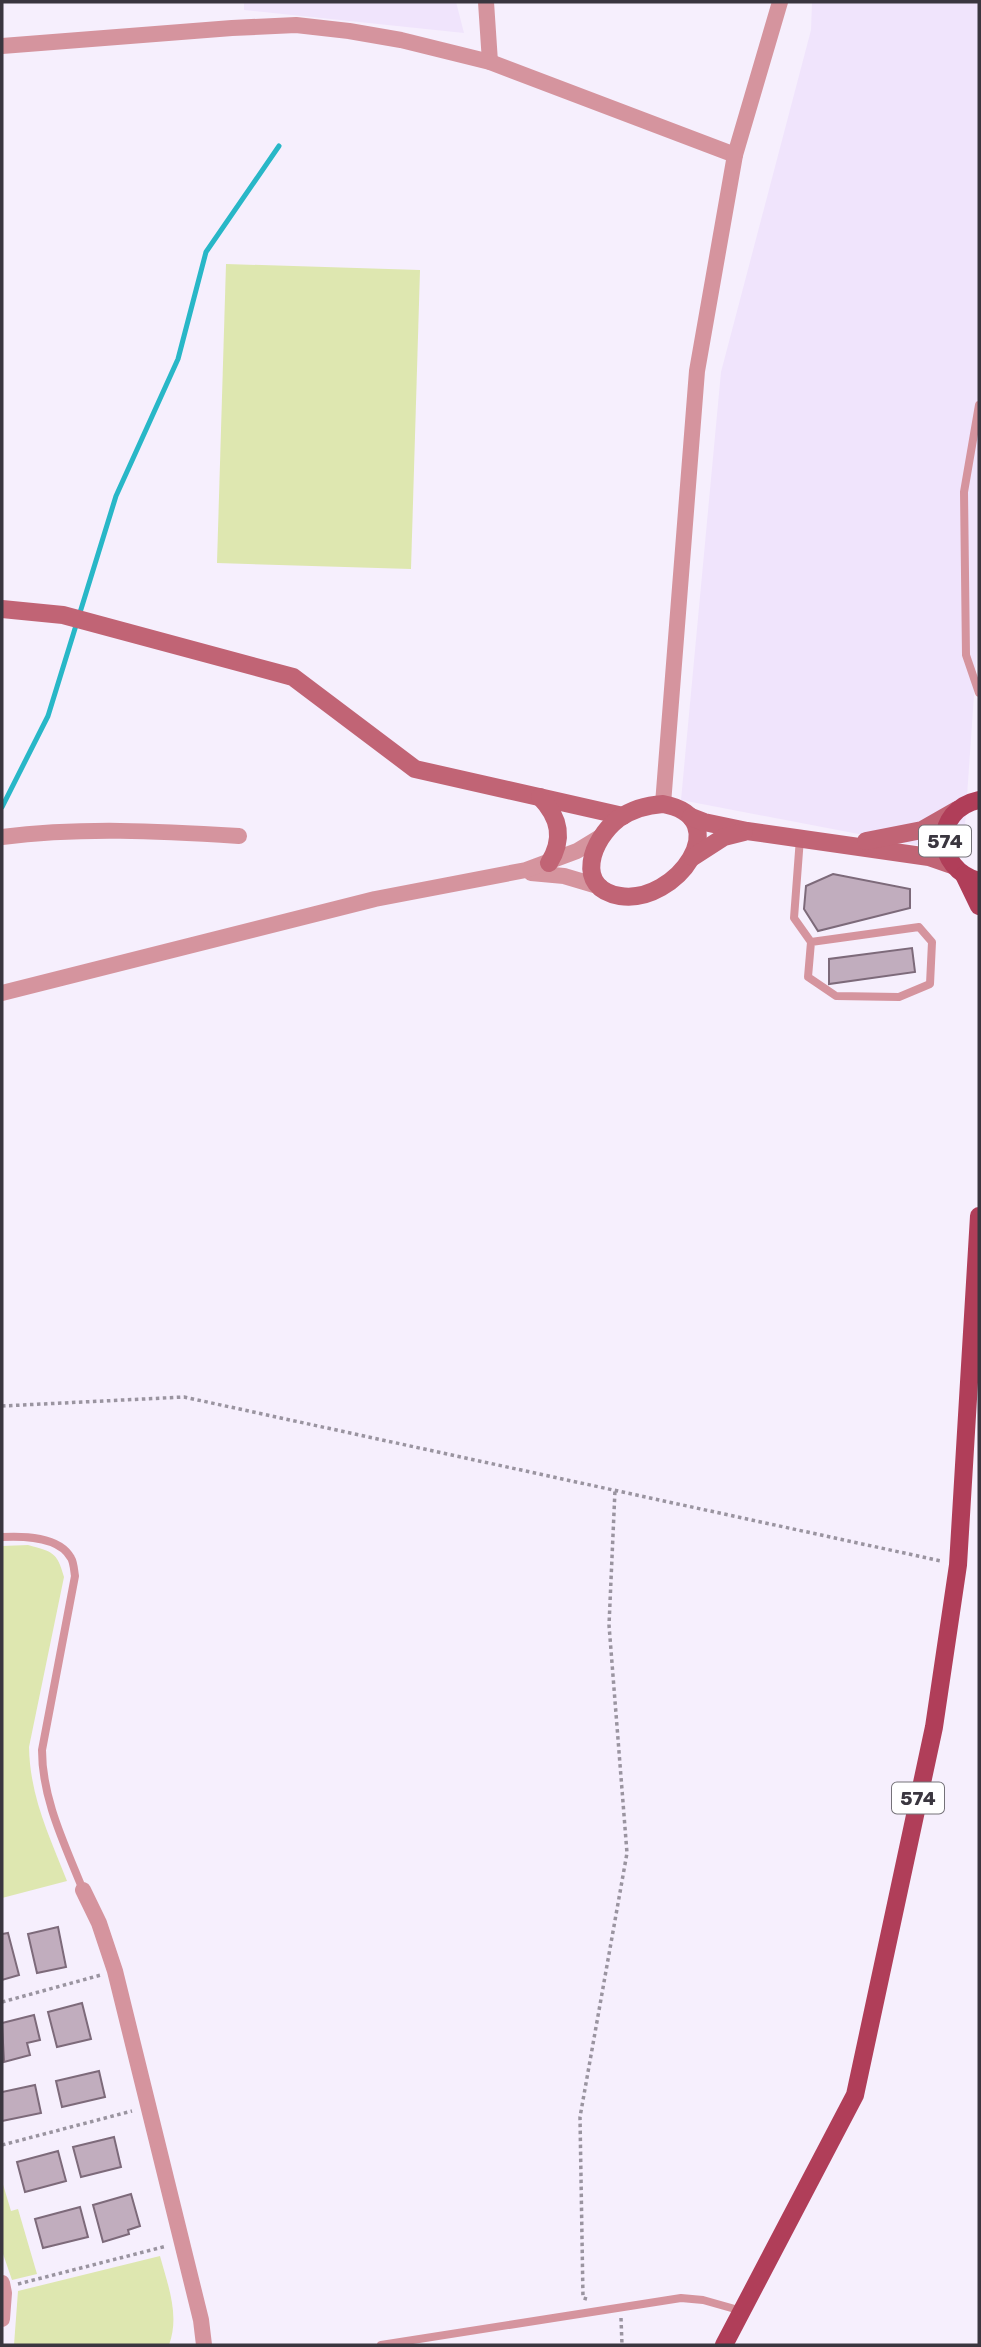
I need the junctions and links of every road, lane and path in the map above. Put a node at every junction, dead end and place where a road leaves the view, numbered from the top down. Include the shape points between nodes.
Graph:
1 (486, 2) edge
2 (780, 2) edge
3 (2, 46) edge
4 (490, 62) junction
5 (735, 155) junction
6 (979, 405) edge
7 (2, 609) edge
8 (979, 694) edge
9 (540, 797) junction
10 (972, 800) edge
11 (663, 804) junction
12 (623, 816) junction
13 (691, 817) junction
14 (747, 831) junction
15 (239, 836) dead end
16 (2, 837) edge
17 (600, 837) junction
18 (800, 838) junction
19 (849, 844) junction
20 (693, 857) junction
21 (549, 863) junction
22 (518, 872) junction
23 (965, 874) edge
24 (601, 887) junction
25 (979, 906) edge
26 (811, 942) junction
27 (2, 993) edge
28 (979, 1216) edge
29 (2, 1406) edge
30 (615, 1490) junction
31 (2, 1537) edge
32 (958, 1565) junction
33 (83, 1890) joint
34 (115, 1971) junction
35 (2, 2002) edge
36 (148, 2107) junction
37 (2, 2145) edge
38 (181, 2242) junction
39 (2, 2285) edge
40 (583, 2298) dead end
41 (742, 2311) junction
42 (2, 2319) edge
43 (204, 2345) edge
44 (381, 2345) edge
45 (724, 2345) edge

1 - 4 street
2 - 5 street
3 - 4 street via 296,26 401,40
4 - 5 street
5 - 11 street via 696,371
6 - 8 lane via 964,492 966,655
7 - 9 street via 63,615 293,677 415,769
9 - 12 street
9 - 21 street via 556,819 559,834
10 - 19 street via 922,830
10 - 23 main road, 574 via 950,819 945,832 944,846
11 - 12 street via 646,805
11 - 13 street
12 - 17 street
13 - 14 street
13 - 20 street via 697,832
14 - 18 street
14 - 20 street via 724,837
15 - 16 street via 144,830
17 - 21 street
17 - 24 street via 591,864 594,880
18 - 19 street
18 - 26 lane via 794,918
19 - 23 street via 929,857
20 - 24 street via 674,879 647,894 621,896
21 - 22 street
22 - 24 street via 564,876
22 - 27 street via 375,899
23 - 25 main road, 574
26 - 26 lane via 919,927 932,942 930,984 899,997 836,996 808,977
28 - 32 main road, 574
29 - 30 path via 184,1397
30 - 32 path
30 - 40 path via 608,1625 627,1853 580,2117
31 - 33 lane via 37,1538 55,1544 71,1558 75,1576 42,1768 52,1813
32 - 41 main road, 574 via 934,1727 855,2095
33 - 34 street
34 - 35 path
34 - 36 street
36 - 37 path
36 - 38 street
38 - 39 path
38 - 43 street
39 - 42 street
41 - 44 lane via 681,2298
41 - 45 main road, 574

